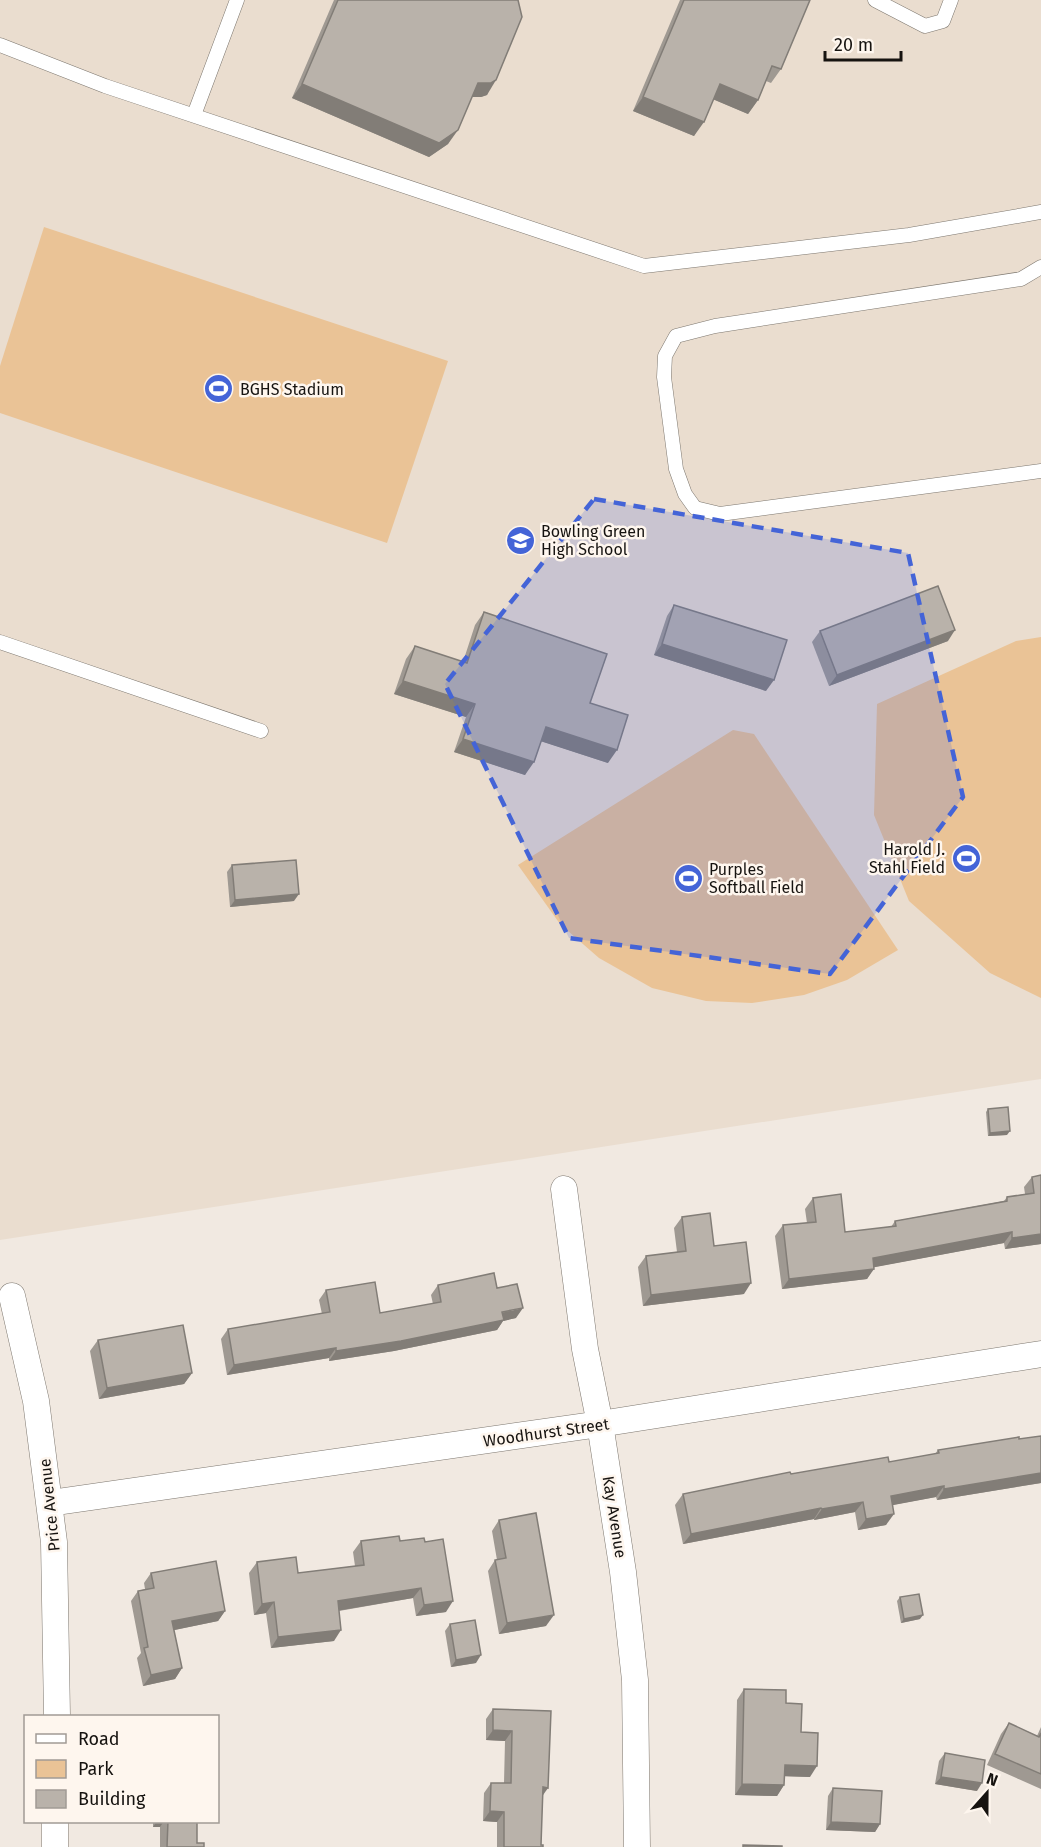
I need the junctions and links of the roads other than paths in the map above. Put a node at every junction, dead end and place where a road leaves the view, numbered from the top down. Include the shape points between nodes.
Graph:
1 (237, 0) edge
2 (875, 0) edge
3 (951, 0) edge
4 (0, 45) edge
5 (194, 115) junction
6 (1041, 212) edge
7 (1041, 267) edge
8 (1041, 471) edge
9 (0, 642) edge
10 (261, 731) dead end
11 (564, 1189) dead end
12 (12, 1296) dead end
13 (1041, 1354) edge
14 (600, 1424) junction
15 (50, 1503) junction
16 (57, 1715) edge
17 (55, 1823) edge
18 (55, 1847) edge
19 (637, 1847) edge

1 - 5 lane
2 - 3 lane via 925,26 943,21
4 - 5 lane
5 - 6 lane via 644,266 909,235
7 - 8 lane via 1021,279 715,326 676,336 664,356 676,469 685,494 695,507 720,514
9 - 10 lane
11 - 14 street, Kay Avenue via 585,1349
12 - 15 street, Price Avenue via 36,1401
13 - 14 street, Woodhurst Street
14 - 15 street, Woodhurst Street
14 - 19 street, Kay Avenue via 635,1680
15 - 16 street, Price Avenue
17 - 18 street

